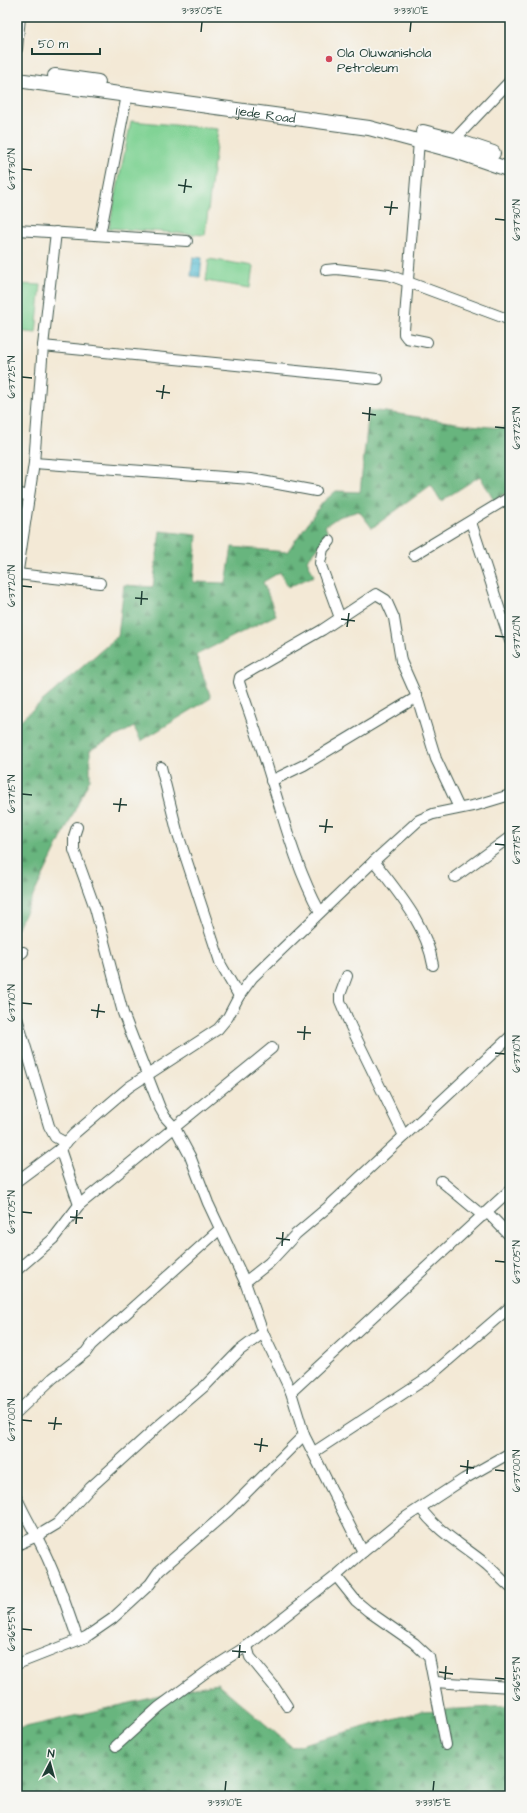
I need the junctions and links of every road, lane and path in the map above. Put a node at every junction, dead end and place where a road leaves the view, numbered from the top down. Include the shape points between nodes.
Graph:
1 (20, 17) edge
2 (17, 49) edge
3 (17, 71) edge
4 (17, 80) edge
5 (510, 81) edge
6 (77, 84) junction
7 (127, 95) junction
8 (454, 140) junction
9 (419, 141) junction
10 (510, 160) edge
11 (510, 170) edge
12 (17, 230) edge
13 (56, 232) junction
14 (100, 235) junction
15 (187, 241) dead end
16 (326, 270) dead end
17 (408, 281) junction
18 (510, 320) edge
19 (427, 342) dead end
20 (43, 346) junction
21 (378, 379) dead end
22 (34, 463) junction
23 (316, 490) dead end
24 (17, 493) edge
25 (29, 496) junction
26 (510, 497) edge
27 (471, 522) junction
28 (330, 541) dead end
29 (414, 555) dead end
30 (17, 574) edge
31 (17, 577) edge
32 (100, 583) dead end
33 (340, 618) junction
34 (510, 641) edge
35 (417, 697) junction
36 (161, 767) dead end
37 (271, 781) junction
38 (510, 795) edge
39 (459, 808) junction
40 (77, 827) dead end
41 (510, 837) edge
42 (374, 861) junction
43 (455, 877) dead end
44 (320, 912) junction
45 (433, 965) dead end
46 (347, 976) dead end
47 (239, 996) junction
48 (17, 1018) edge
49 (510, 1037) edge
50 (272, 1048) dead end
51 (148, 1075) junction
52 (175, 1128) junction
53 (404, 1136) junction
54 (63, 1146) junction
55 (17, 1181) edge
56 (441, 1181) dead end
57 (510, 1190) edge
58 (79, 1205) junction
59 (485, 1214) junction
60 (220, 1229) junction
61 (510, 1236) edge
62 (17, 1270) edge
63 (245, 1282) junction
64 (510, 1307) edge
65 (263, 1333) junction
66 (291, 1392) junction
67 (17, 1412) edge
68 (304, 1434) junction
69 (314, 1452) junction
70 (510, 1453) edge
71 (17, 1498) edge
72 (421, 1509) junction
73 (37, 1536) junction
74 (17, 1545) edge
75 (363, 1552) junction
76 (336, 1576) junction
77 (510, 1587) edge
78 (78, 1640) junction
79 (247, 1646) junction
80 (17, 1664) edge
81 (435, 1682) junction
82 (510, 1687) edge
83 (287, 1706) dead end
84 (446, 1745) dead end
85 (116, 1746) dead end

1 - 2 street
3 - 6 main road, Ijede Road
4 - 6 main road, Ijede Road
5 - 8 street
6 - 7 main road, Ijede Road
6 - 8 main road, Ijede Road via 374,120
7 - 9 main road, Ijede Road via 369,128
7 - 14 street
8 - 10 main road, Ijede Road
9 - 11 main road, Ijede Road
9 - 17 street
12 - 13 street
13 - 14 street
13 - 20 street
14 - 15 street
16 - 17 street via 389,275
17 - 18 street
17 - 19 street via 404,334 407,338
20 - 21 street
20 - 22 street
22 - 23 street via 251,479
22 - 25 street
24 - 25 street
25 - 30 street
26 - 27 street
27 - 29 street
27 - 34 street
28 - 33 street via 323,549 320,563
30 - 31 street
30 - 32 street
33 - 35 street via 376,594 386,600 394,618 401,661
33 - 37 street via 240,676 239,682
35 - 37 street via 304,765
35 - 39 street via 436,759
36 - 47 street via 177,831 221,965
37 - 44 street via 303,878
38 - 39 street
39 - 42 street via 419,820
40 - 51 street via 74,850 95,908 123,1013
41 - 43 street
42 - 44 street
42 - 45 street via 417,921
44 - 47 street via 252,978
46 - 53 street via 340,1001
47 - 51 street via 218,1030
48 - 54 street via 49,1126
49 - 53 street
50 - 52 street
51 - 52 street via 160,1108
51 - 54 street via 114,1099
52 - 58 street
52 - 60 street via 190,1156
53 - 63 street
54 - 55 street
54 - 58 street
56 - 59 street
57 - 59 street
58 - 62 street via 53,1239
59 - 61 street
59 - 66 street
60 - 63 street
60 - 67 street
63 - 65 street
64 - 69 street via 430,1376
65 - 66 street
65 - 73 street via 238,1352 206,1385 157,1426 96,1483 58,1524
66 - 68 street
68 - 69 street
68 - 78 street via 228,1511 159,1571 150,1584 112,1619
69 - 75 street
70 - 72 street via 464,1479
71 - 73 street
72 - 75 street via 406,1517
72 - 77 street via 446,1535 488,1566
73 - 74 street
73 - 78 street
75 - 76 street
76 - 79 street
76 - 81 street via 356,1601 424,1651 432,1664
78 - 80 street
79 - 83 street via 250,1657
79 - 85 street via 159,1707
81 - 82 street
81 - 84 street

